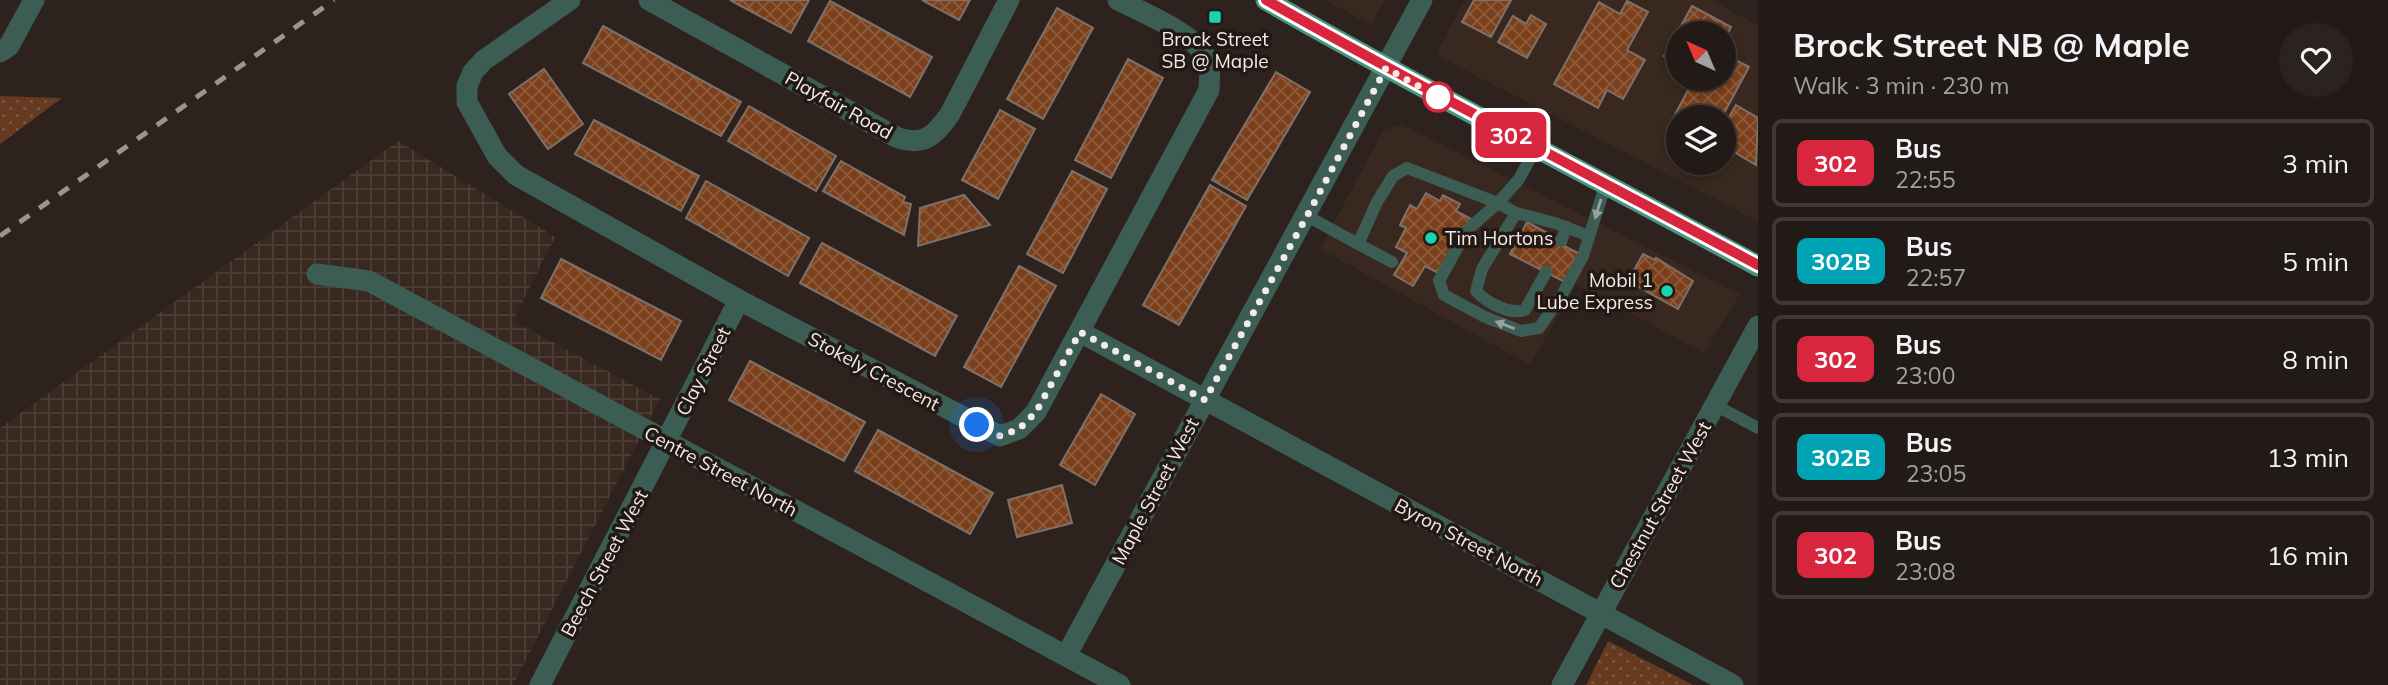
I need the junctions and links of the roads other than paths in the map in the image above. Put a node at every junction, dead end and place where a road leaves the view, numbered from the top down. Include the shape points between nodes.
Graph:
1 (34, 0) edge
2 (570, 0) edge
3 (649, 0) edge
4 (1009, 0) edge
5 (1118, 0) edge
6 (1266, 0) edge
7 (1422, 0) edge
8 (0, 52) edge
9 (1386, 68) junction
10 (1536, 148) junction
11 (1606, 183) junction
12 (1498, 203) junction
13 (1516, 214) junction
14 (1307, 216) junction
15 (1567, 227) junction
16 (1590, 236) junction
17 (1561, 241) dead end
18 (1358, 244) junction
19 (1392, 262) dead end
20 (1758, 265) edge
21 (1546, 272) dead end
22 (317, 274) dead end
23 (739, 300) junction
24 (1758, 326) edge
25 (1080, 332) junction
26 (1205, 400) junction
27 (1715, 405) junction
28 (1758, 428) edge
29 (667, 442) junction
30 (1602, 613) junction
31 (1066, 656) junction
32 (540, 685) edge
33 (1120, 685) edge
34 (1562, 685) edge
35 (1733, 685) edge

1 - 8 street via 9,46
2 - 23 street, Stokely Crescent via 473,72 467,102 497,156 516,175
3 - 4 street, Playfair Road via 909,142 930,136 950,114
5 - 25 street, Stokely Crescent via 1201,48 1209,65 1209,90
6 - 9 main road
7 - 9 street, Maple Street West
9 - 10 main road
9 - 14 street, Maple Street West
10 - 11 main road
10 - 12 lane
11 -> 16 lane
11 - 20 main road
12 - 13 lane
16 -> 12 lane via 1562,295 1539,328 1521,331 1444,295 1439,281 1467,230
12 - 18 lane via 1407,169 1393,176
13 - 15 lane
13 - 21 lane via 1482,269 1476,291 1484,300 1517,313 1525,310
14 - 18 lane
14 - 26 street, Maple Street West
15 - 16 lane
15 - 17 lane
18 - 19 lane
22 - 29 street, Centre Street North via 369,281
23 - 25 street, Stokely Crescent via 1000,436 1019,429 1036,412
23 - 29 street, Clay Street
24 - 27 street, Chestnut Street West
25 - 26 street, Byron Street North
26 - 30 street, Byron Street North
26 - 31 street, Maple Street West
27 - 28 lane
27 - 30 street, Chestnut Street West
29 - 31 street, Centre Street North
29 - 32 street, Beech Street West
30 - 34 street, Chestnut Street West
30 - 35 street, Byron Street North
31 - 33 street, Centre Street North

